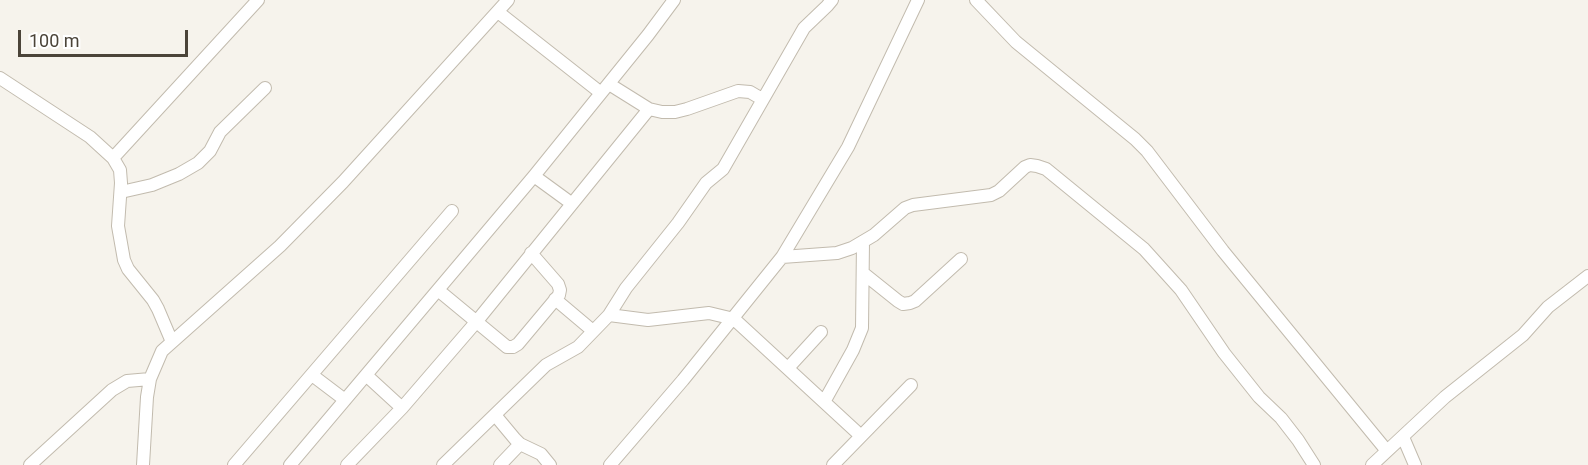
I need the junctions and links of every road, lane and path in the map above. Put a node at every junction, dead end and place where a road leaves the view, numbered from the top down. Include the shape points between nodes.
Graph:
1 (258, 0) edge
2 (508, 0) edge
3 (674, 0) edge
4 (832, 0) edge
5 (918, 0) edge
6 (976, 0) edge
7 (909, 6) edge
8 (498, 12) junction
9 (0, 78) edge
10 (264, 88) dead end
11 (605, 88) junction
12 (762, 99) junction
13 (649, 109) junction
14 (113, 158) junction
15 (534, 176) junction
16 (121, 192) junction
17 (572, 203) junction
18 (452, 211) dead end
19 (863, 242) junction
20 (531, 253) junction
21 (783, 257) junction
22 (961, 259) dead end
23 (863, 273) junction
24 (1588, 276) edge
25 (438, 290) junction
26 (555, 299) junction
27 (609, 315) junction
28 (734, 319) junction
29 (477, 321) junction
30 (593, 331) junction
31 (821, 332) dead end
32 (172, 342) junction
33 (788, 368) junction
34 (312, 375) junction
35 (366, 375) junction
36 (150, 378) junction
37 (911, 384) dead end
38 (345, 400) junction
39 (824, 402) junction
40 (402, 408) junction
41 (495, 415) junction
42 (861, 436) junction
43 (1403, 437) junction
44 (520, 444) junction
45 (1387, 451) junction
46 (295, 463) edge
47 (30, 465) edge
48 (143, 465) edge
49 (234, 465) edge
50 (347, 465) edge
51 (443, 465) edge
52 (500, 465) edge
53 (550, 465) edge
54 (610, 465) edge
55 (833, 465) edge
56 (1314, 465) edge
57 (1372, 465) edge
58 (1415, 465) edge

1 - 14 street
2 - 8 street
3 - 11 street
4 - 12 street via 804,28
5 - 7 street
6 - 45 street via 1016,42 1147,151 1223,251
7 - 21 street via 848,147
8 - 11 street
8 - 32 street via 280,246
9 - 14 street via 90,137
10 - 16 street via 220,132 198,163 152,185
11 - 13 street
11 - 15 street
12 - 13 street via 738,91 675,112
12 - 27 street via 723,169 706,183
13 - 17 street
14 - 16 street via 120,170
15 - 17 street
15 - 25 street
16 - 32 street via 118,226 124,260 153,300
17 - 20 street
18 - 34 street
19 - 21 street via 837,253
19 - 23 street
19 - 56 street via 904,208 992,195 1025,167 1046,169 1156,262 1259,397 1287,425
20 - 26 street via 558,284
20 - 29 street
21 - 28 street
22 - 23 street via 910,303 898,301
23 - 39 street via 862,328
24 - 43 street
25 - 29 street
25 - 35 street
26 - 29 street via 513,347 507,347
26 - 30 street
27 - 28 street via 648,320 709,313
27 - 30 street
28 - 33 street
28 - 54 street
29 - 40 street
30 - 41 street via 572,350 546,365
31 - 33 street
32 - 36 street via 162,351
33 - 39 street
34 - 38 street
34 - 49 street
35 - 38 street
35 - 40 street
36 - 47 street via 128,381 112,390
36 - 48 street
37 - 42 street
38 - 46 street
39 - 42 street
40 - 50 street
41 - 44 street
41 - 51 street
42 - 55 street
43 - 45 street
43 - 58 street
44 - 52 street
44 - 53 street via 540,454
45 - 57 street

